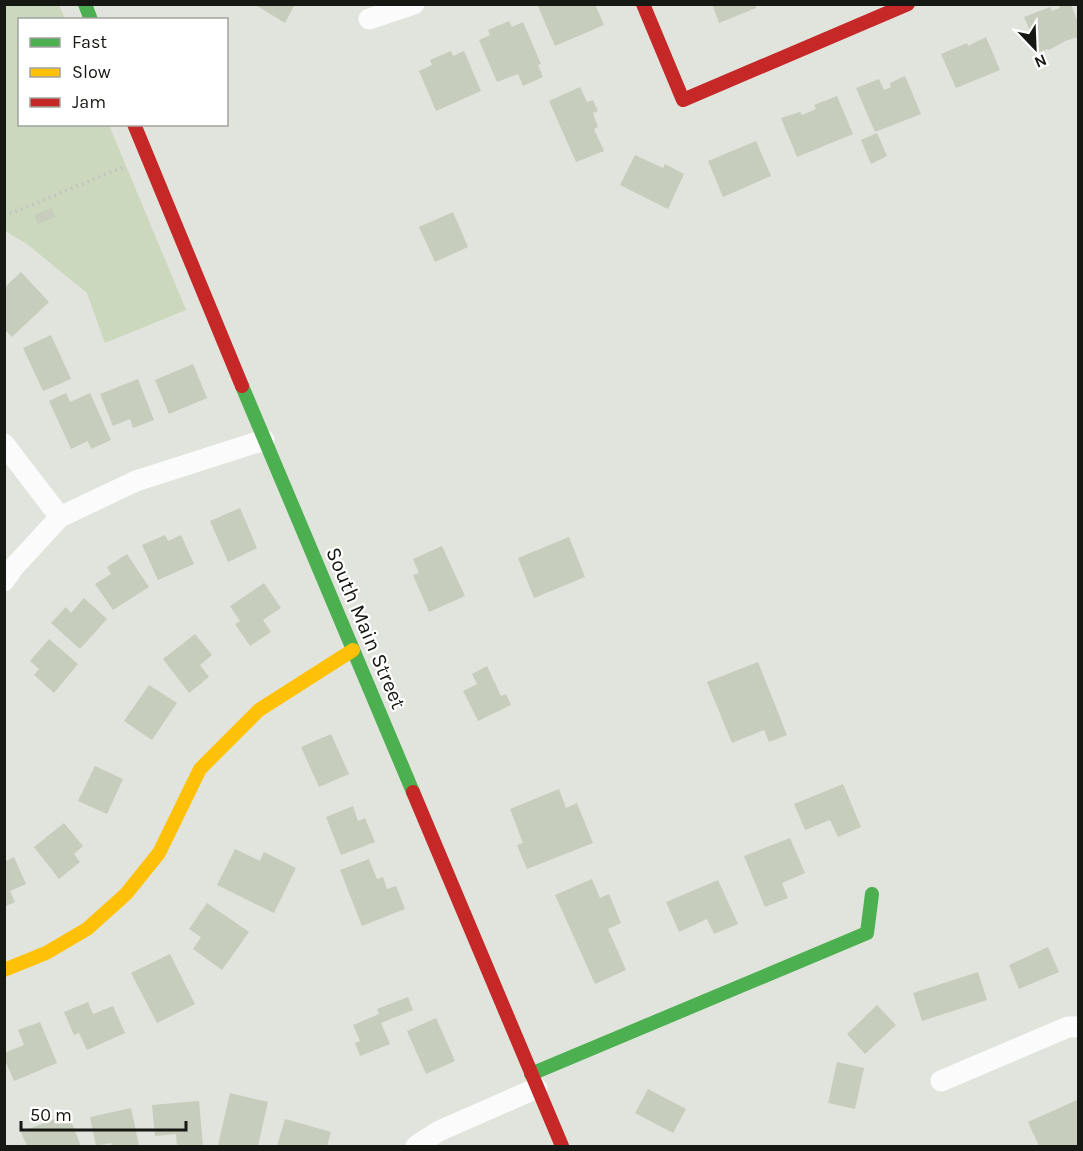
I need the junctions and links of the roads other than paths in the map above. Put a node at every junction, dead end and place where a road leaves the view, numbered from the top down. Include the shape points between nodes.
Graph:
1 (414, 4) edge
2 (643, 4) edge
3 (908, 4) edge
4 (369, 19) dead end
5 (135, 126) edge
6 (264, 440) junction
7 (4, 444) edge
8 (60, 517) junction
9 (4, 581) edge
10 (353, 650) junction
11 (872, 894) dead end
12 (4, 970) edge
13 (1078, 1027) edge
14 (534, 1081) junction
15 (941, 1081) dead end
16 (416, 1146) edge
17 (562, 1146) edge

1 - 4 street
2 - 3 street via 683,100
5 - 6 street, South Main Street
6 - 8 street via 136,481
6 - 10 street, South Main Street
7 - 8 street
8 - 9 street
10 - 12 street via 259,710 200,770 159,853 126,894 87,929 46,953
10 - 14 street, South Main Street
11 - 14 street via 867,933
13 - 15 street via 1068,1027
14 - 16 street
14 - 17 street, South Main Street

